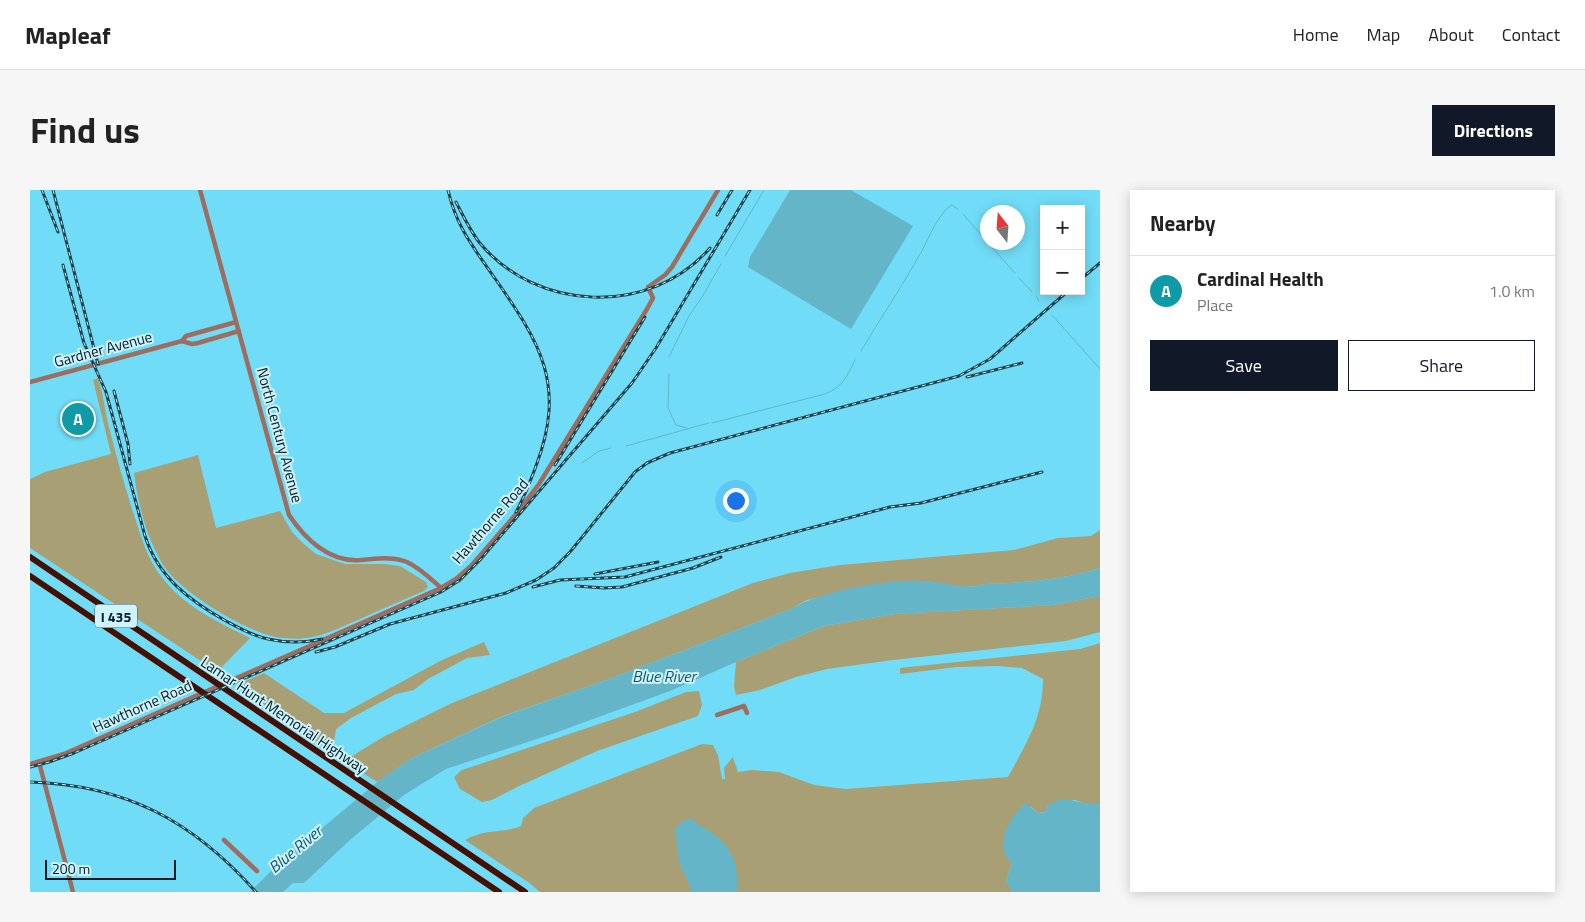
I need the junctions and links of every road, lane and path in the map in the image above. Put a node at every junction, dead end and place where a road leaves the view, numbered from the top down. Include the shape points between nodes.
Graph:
1 (200, 190) edge
2 (718, 190) edge
3 (236, 322) junction
4 (239, 331) junction
5 (182, 341) junction
6 (30, 382) edge
7 (30, 557) edge
8 (30, 576) edge
9 (441, 588) junction
10 (747, 713) dead end
11 (717, 715) dead end
12 (39, 762) junction
13 (30, 764) edge
14 (224, 840) dead end
15 (257, 871) dead end
16 (73, 892) edge
17 (499, 892) edge
18 (525, 892) edge

1 - 3 street, North Century Avenue
2 - 9 street, Hawthorne Road via 672,267 648,287 653,298 647,309 539,484 471,566
3 - 4 street, North Century Avenue
3 - 5 street, Gardner Avenue via 186,336
4 - 5 street, Gardner Avenue via 198,343
4 - 9 street, North Century Avenue via 286,508 300,531 318,547 339,557 359,561 376,558 407,562
5 - 6 street, Gardner Avenue
7 - 18 highway, Lamar Hunt Memorial Highway / I 435
8 - 17 highway, Lamar Hunt Memorial Highway / I 435
9 - 12 street, Hawthorne Road via 64,754
10 - 11 street via 744,706
12 - 13 street, Hawthorne Road
12 - 16 street
14 - 15 street

